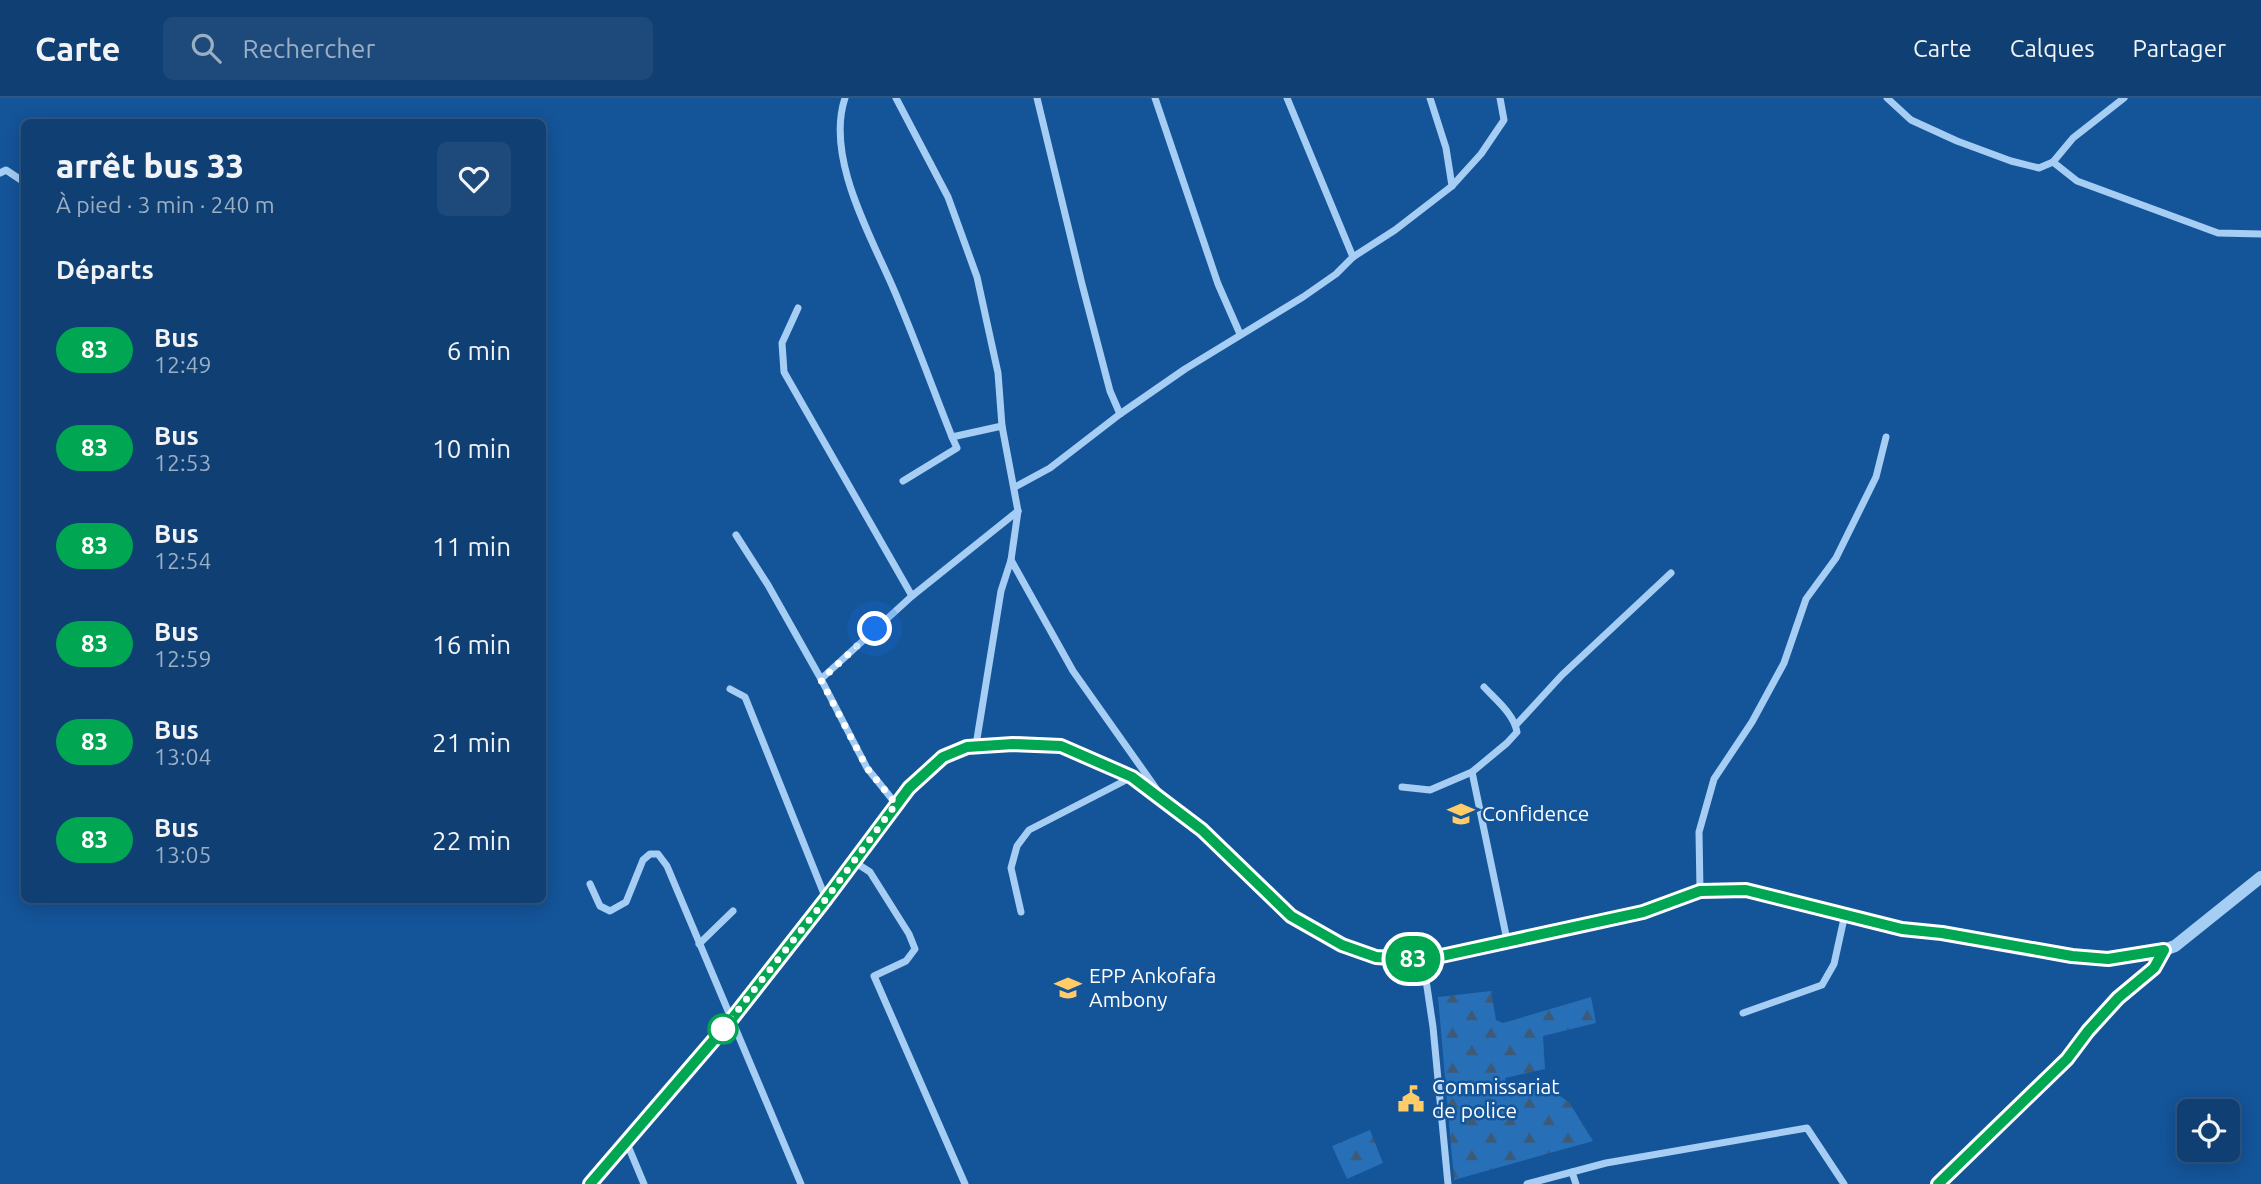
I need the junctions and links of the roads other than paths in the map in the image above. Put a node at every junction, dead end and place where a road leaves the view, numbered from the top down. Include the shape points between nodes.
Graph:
1 (845, 98) edge
2 (897, 98) edge
3 (1037, 98) edge
4 (1155, 98) edge
5 (1287, 98) edge
6 (1430, 98) edge
7 (1500, 98) edge
8 (1888, 98) edge
9 (2124, 98) edge
10 (2053, 162) junction
11 (0, 173) edge
12 (21, 180) edge
13 (1452, 186) junction
14 (2261, 234) edge
15 (1353, 257) junction
16 (798, 308) dead end
17 (1240, 334) junction
18 (1120, 414) junction
19 (1002, 426) junction
20 (952, 437) junction
21 (1886, 437) dead end
22 (903, 481) dead end
23 (1015, 487) junction
24 (1018, 511) junction
25 (736, 535) dead end
26 (1011, 559) junction
27 (1671, 573) dead end
28 (912, 596) junction
29 (821, 680) junction
30 (1484, 687) dead end
31 (730, 689) dead end
32 (1516, 724) junction
33 (976, 746) junction
34 (1472, 772) junction
35 (1132, 777) junction
36 (1402, 787) dead end
37 (896, 804) junction
38 (1167, 804) junction
39 (853, 861) junction
40 (2261, 877) edge
41 (590, 884) dead end
42 (1700, 891) junction
43 (826, 899) junction
44 (733, 911) dead end
45 (1021, 912) dead end
46 (1845, 914) junction
47 (1507, 940) junction
48 (699, 944) junction
49 (2164, 950) junction
50 (1423, 960) junction
51 (1743, 1013) dead end
52 (731, 1020) junction
53 (626, 1141) junction
54 (1572, 1172) junction
55 (590, 1184) edge
56 (644, 1184) edge
57 (801, 1184) edge
58 (965, 1184) edge
59 (1448, 1184) edge
60 (1527, 1184) edge
61 (1576, 1184) edge
62 (1843, 1184) edge
63 (1938, 1184) edge

1 - 20 street via 839,142 848,183
2 - 19 street via 948,197 977,277 998,373
3 - 18 street via 1110,391
4 - 17 street via 1218,284
5 - 15 street
6 - 13 street
7 - 13 street via 1504,120
8 - 10 street via 1911,120 1957,141 2039,168
9 - 10 street via 2073,138
10 - 14 street via 2077,181 2218,233
11 - 12 street via 6,170
13 - 15 street
15 - 17 street via 1303,297
16 - 28 street via 782,343 784,372
17 - 18 street
18 - 23 street via 1050,468
19 - 20 street
19 - 23 street
20 - 22 street via 957,448
21 - 42 street via 1876,477 1836,558 1806,599 1784,663 1714,779 1699,832
23 - 24 street
24 - 26 street
24 - 28 street
25 - 29 street
26 - 33 street via 1001,591
26 - 38 street via 1073,671
27 - 32 street
28 - 29 street
29 - 37 street via 867,768
30 - 32 street
31 - 43 street via 745,697
32 - 34 street via 1517,732
33 - 35 street via 1061,746
33 - 37 street via 943,757
34 - 36 street via 1430,790
34 - 47 street
35 - 38 street
35 - 45 street via 1029,830 1017,846 1011,868
37 - 39 street
38 - 50 street via 1202,830 1291,916 1342,945 1376,957
39 - 43 street
39 - 58 street via 870,872 915,949 906,961 874,976
40 - 49 street
41 - 48 street via 600,906 610,911 626,902 643,860 658,854
42 - 46 street via 1746,890
42 - 47 street via 1643,912
43 - 52 street
44 - 48 street
46 - 49 street via 1902,929 2072,956 2108,959
46 - 51 street via 1833,964 1822,985
47 - 50 street
48 - 52 street
49 - 63 street via 2154,968 2118,998 2067,1059
50 - 59 street
52 - 53 street
52 - 57 street
53 - 55 street
53 - 56 street
54 - 60 street
54 - 61 street
54 - 62 street via 1807,1128

